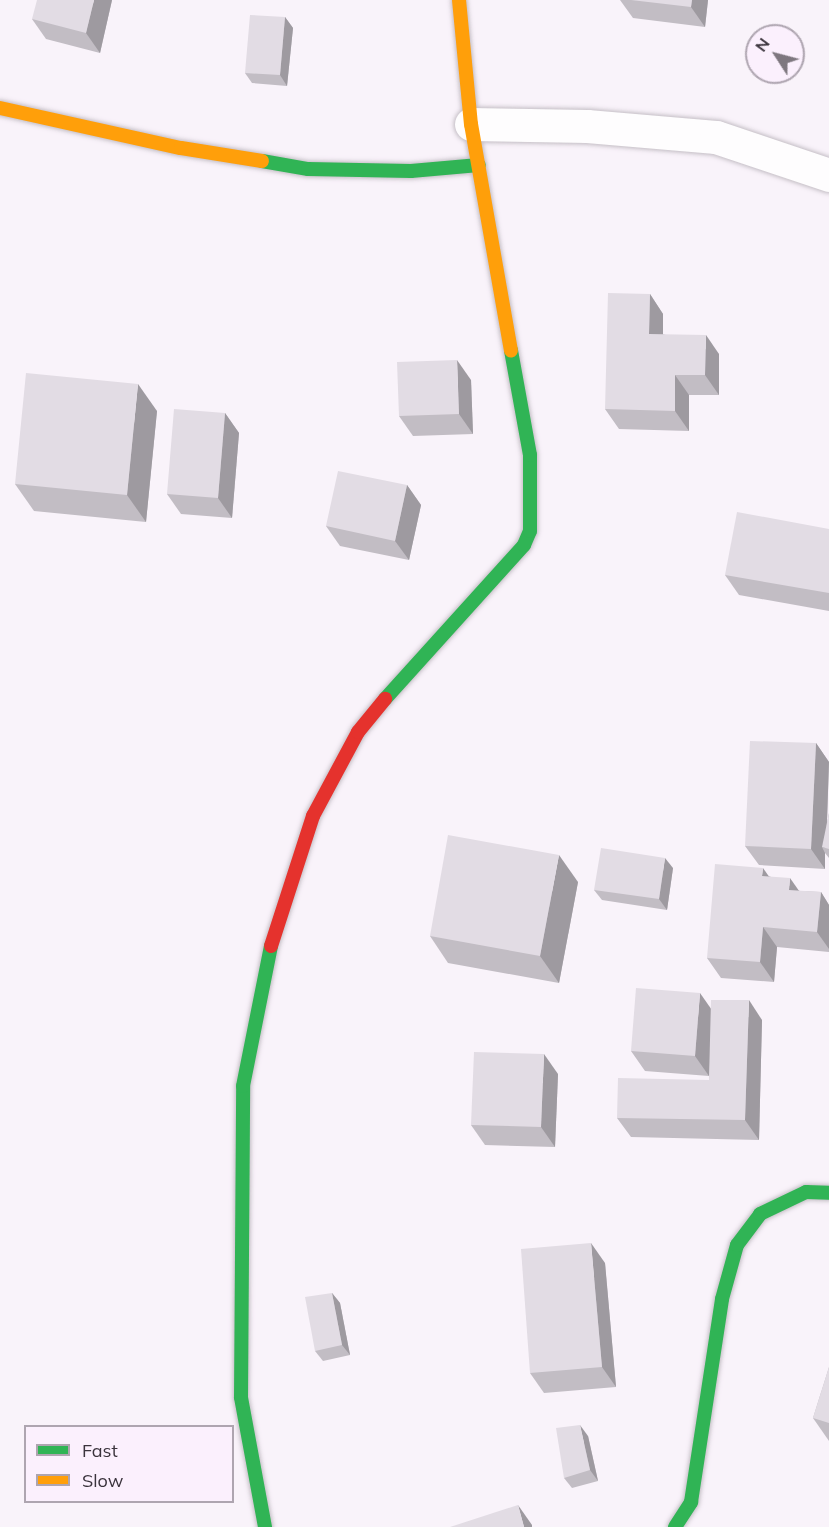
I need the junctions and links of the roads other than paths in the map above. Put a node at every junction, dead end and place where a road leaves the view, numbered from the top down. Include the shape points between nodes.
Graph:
1 (459, 0) edge
2 (0, 108) edge
3 (471, 124) junction
4 (479, 165) junction
5 (829, 175) edge
6 (829, 1193) edge
7 (265, 1527) edge
8 (675, 1527) edge

1 - 3 street
2 - 4 street via 181,148 308,169 411,171
3 - 4 street
3 - 5 street via 587,126 716,137
4 - 7 street via 530,455 530,531 524,545 405,673 358,732 313,816 275,924 243,1086 241,1397
6 - 8 street via 806,1192 760,1214 737,1245 722,1299 691,1502

